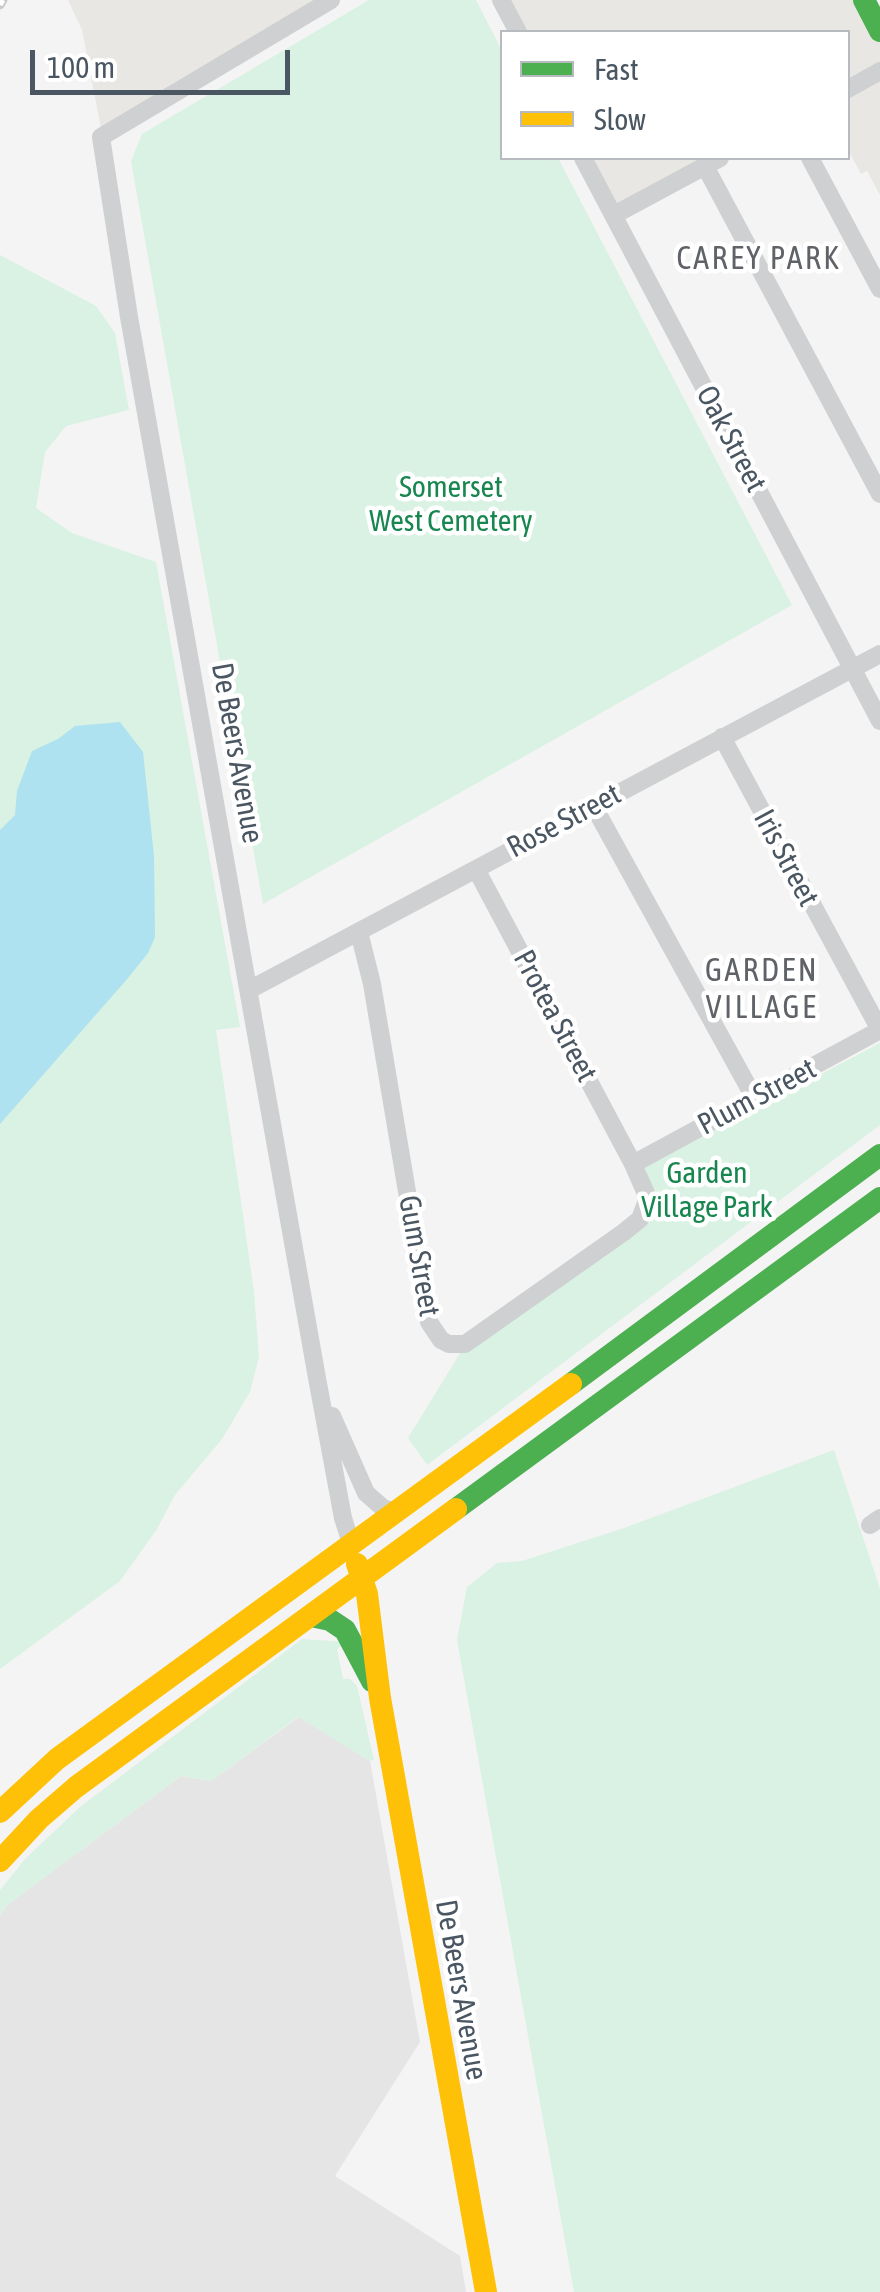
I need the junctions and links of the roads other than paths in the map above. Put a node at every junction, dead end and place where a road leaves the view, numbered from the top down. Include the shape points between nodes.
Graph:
1 (332, 0) edge
2 (501, 0) edge
3 (864, 0) edge
4 (517, 30) edge
5 (880, 31) edge
6 (880, 72) edge
7 (850, 88) edge
8 (585, 160) edge
9 (811, 160) edge
10 (713, 162) edge
11 (614, 215) junction
12 (880, 289) edge
13 (880, 494) edge
14 (880, 654) edge
15 (852, 669) junction
16 (880, 720) edge
17 (722, 738) junction
18 (593, 805) junction
19 (476, 868) junction
20 (359, 932) junction
21 (249, 990) junction
22 (880, 1030) edge
23 (755, 1099) junction
24 (880, 1155) edge
25 (633, 1164) junction
26 (880, 1198) edge
27 (317, 1378) junction
28 (397, 1513) junction
29 (352, 1546) junction
30 (362, 1578) junction
31 (311, 1616) junction
32 (380, 1698) junction
33 (0, 1812) edge
34 (0, 1861) edge
35 (486, 2292) edge

1 - 21 street, De Beers Avenue via 101,137
2 - 4 street
3 - 5 main road
6 - 7 street
8 - 11 street, Oak Street
9 - 12 street
10 - 11 street
10 - 13 street
11 - 15 street, Oak Street
14 - 15 street, Rose Street
15 - 16 street, Oak Street
15 - 17 street, Rose Street
17 - 18 street, Rose Street
17 - 22 street, Iris Street
18 - 19 street, Rose Street
18 - 23 street
19 - 20 street, Rose Street
19 - 25 street, Protea Street
20 - 21 street, Rose Street
20 - 25 street, Gum Street via 428,1322 440,1340 465,1344 487,1332 640,1219 648,1198
21 - 27 street, De Beers Avenue
22 - 23 street, Plum Street
23 - 25 street, Plum Street
24 - 28 main road
26 - 30 main road
27 - 28 street, De Beers Avenue via 360,1484 376,1504
27 - 29 street, De Beers Avenue
28 - 29 main road
29 - 30 main road, De Beers Avenue
29 - 33 main road via 58,1758
30 - 31 main road
30 - 32 main road, De Beers Avenue
31 - 32 main road, De Beers Avenue via 345,1630
31 - 34 main road via 76,1787
32 - 35 main road, De Beers Avenue

